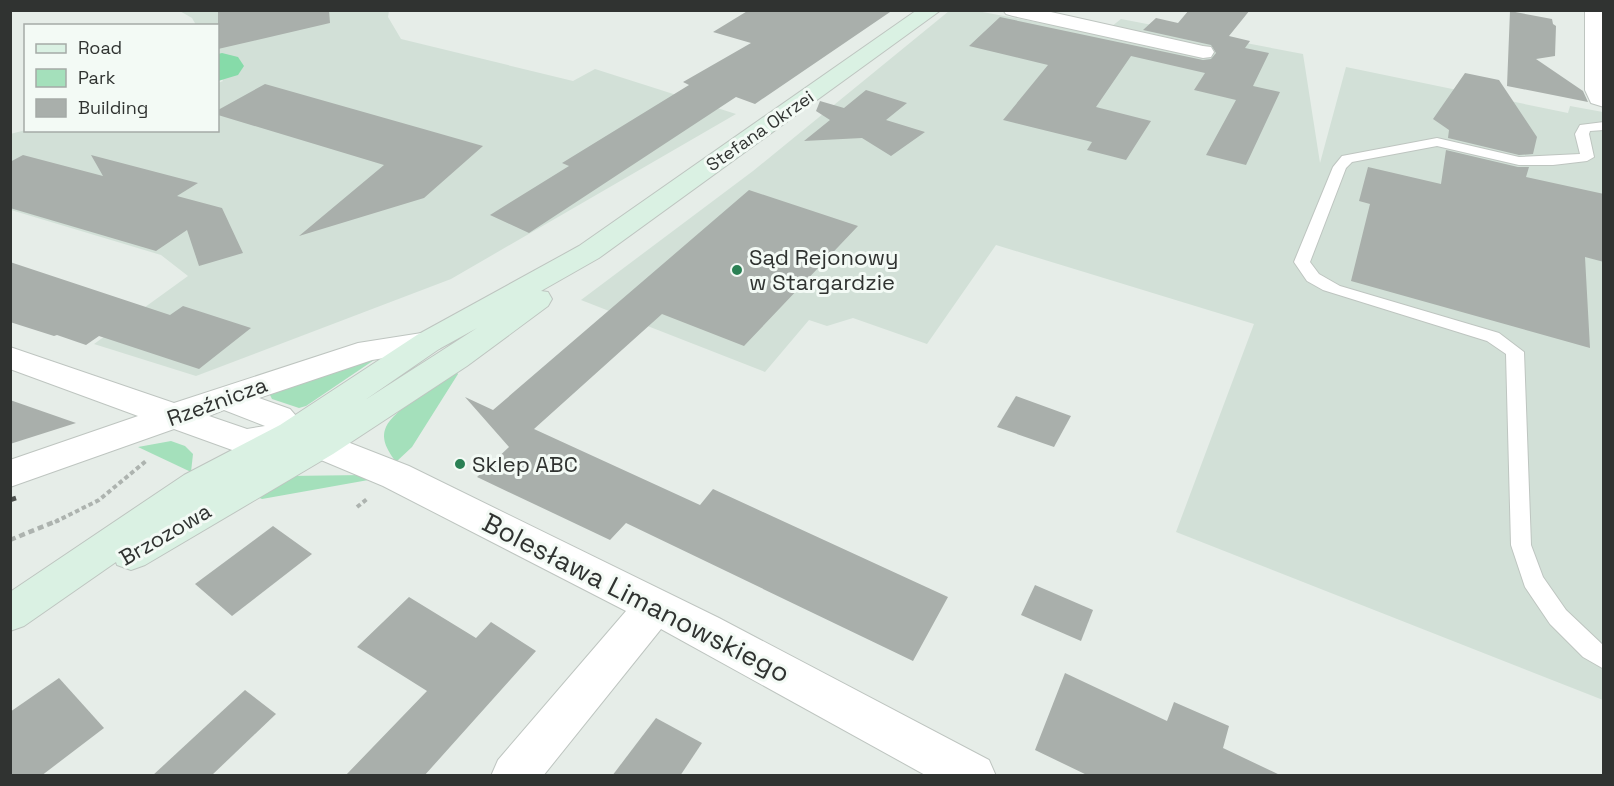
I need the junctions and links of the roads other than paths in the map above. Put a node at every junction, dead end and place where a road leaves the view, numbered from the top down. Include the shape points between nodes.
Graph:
1 (931, 10) edge
2 (1012, 10) edge
3 (1594, 10) edge
4 (1133, 18) dead end
5 (1118, 32) junction
6 (1203, 52) dead end
7 (1604, 100) edge
8 (1604, 126) edge
9 (1595, 159) edge
10 (589, 252) junction
11 (428, 342) junction
12 (10, 357) edge
13 (225, 398) junction
14 (174, 417) junction
15 (307, 440) junction
16 (10, 474) edge
17 (654, 607) junction
18 (10, 614) edge
19 (10, 625) edge
20 (1604, 659) edge
21 (514, 776) edge
22 (973, 776) edge

1 - 10 street, Stefana Okrzei
2 - 5 street
3 - 7 street via 1596,90
4 - 5 street
5 - 6 street
8 - 9 lane via 1585,128 1582,135
9 - 20 lane via 1519,161 1437,142 1347,159 1340,167 1302,262 1306,272 1319,283 1493,337 1515,352 1521,545 1533,581 1558,617
10 - 11 street, Stefana Okrzei
10 - 15 street, Stefana Okrzei via 535,301 456,358
11 - 13 street, Rzeźnicza via 369,350
11 - 15 street, Stefana Okrzei
12 - 14 street
13 - 14 street, Rzeźnicza
13 - 15 street, Bolesława Limanowskiego via 278,418
14 - 15 street via 246,442
14 - 16 street, Rzeźnicza
15 - 17 street, Bolesława Limanowskiego via 396,476
15 - 18 street, Brzozowa via 197,485
15 - 19 street, Brzozowa
17 - 21 street
17 - 22 street, Bolesława Limanowskiego

